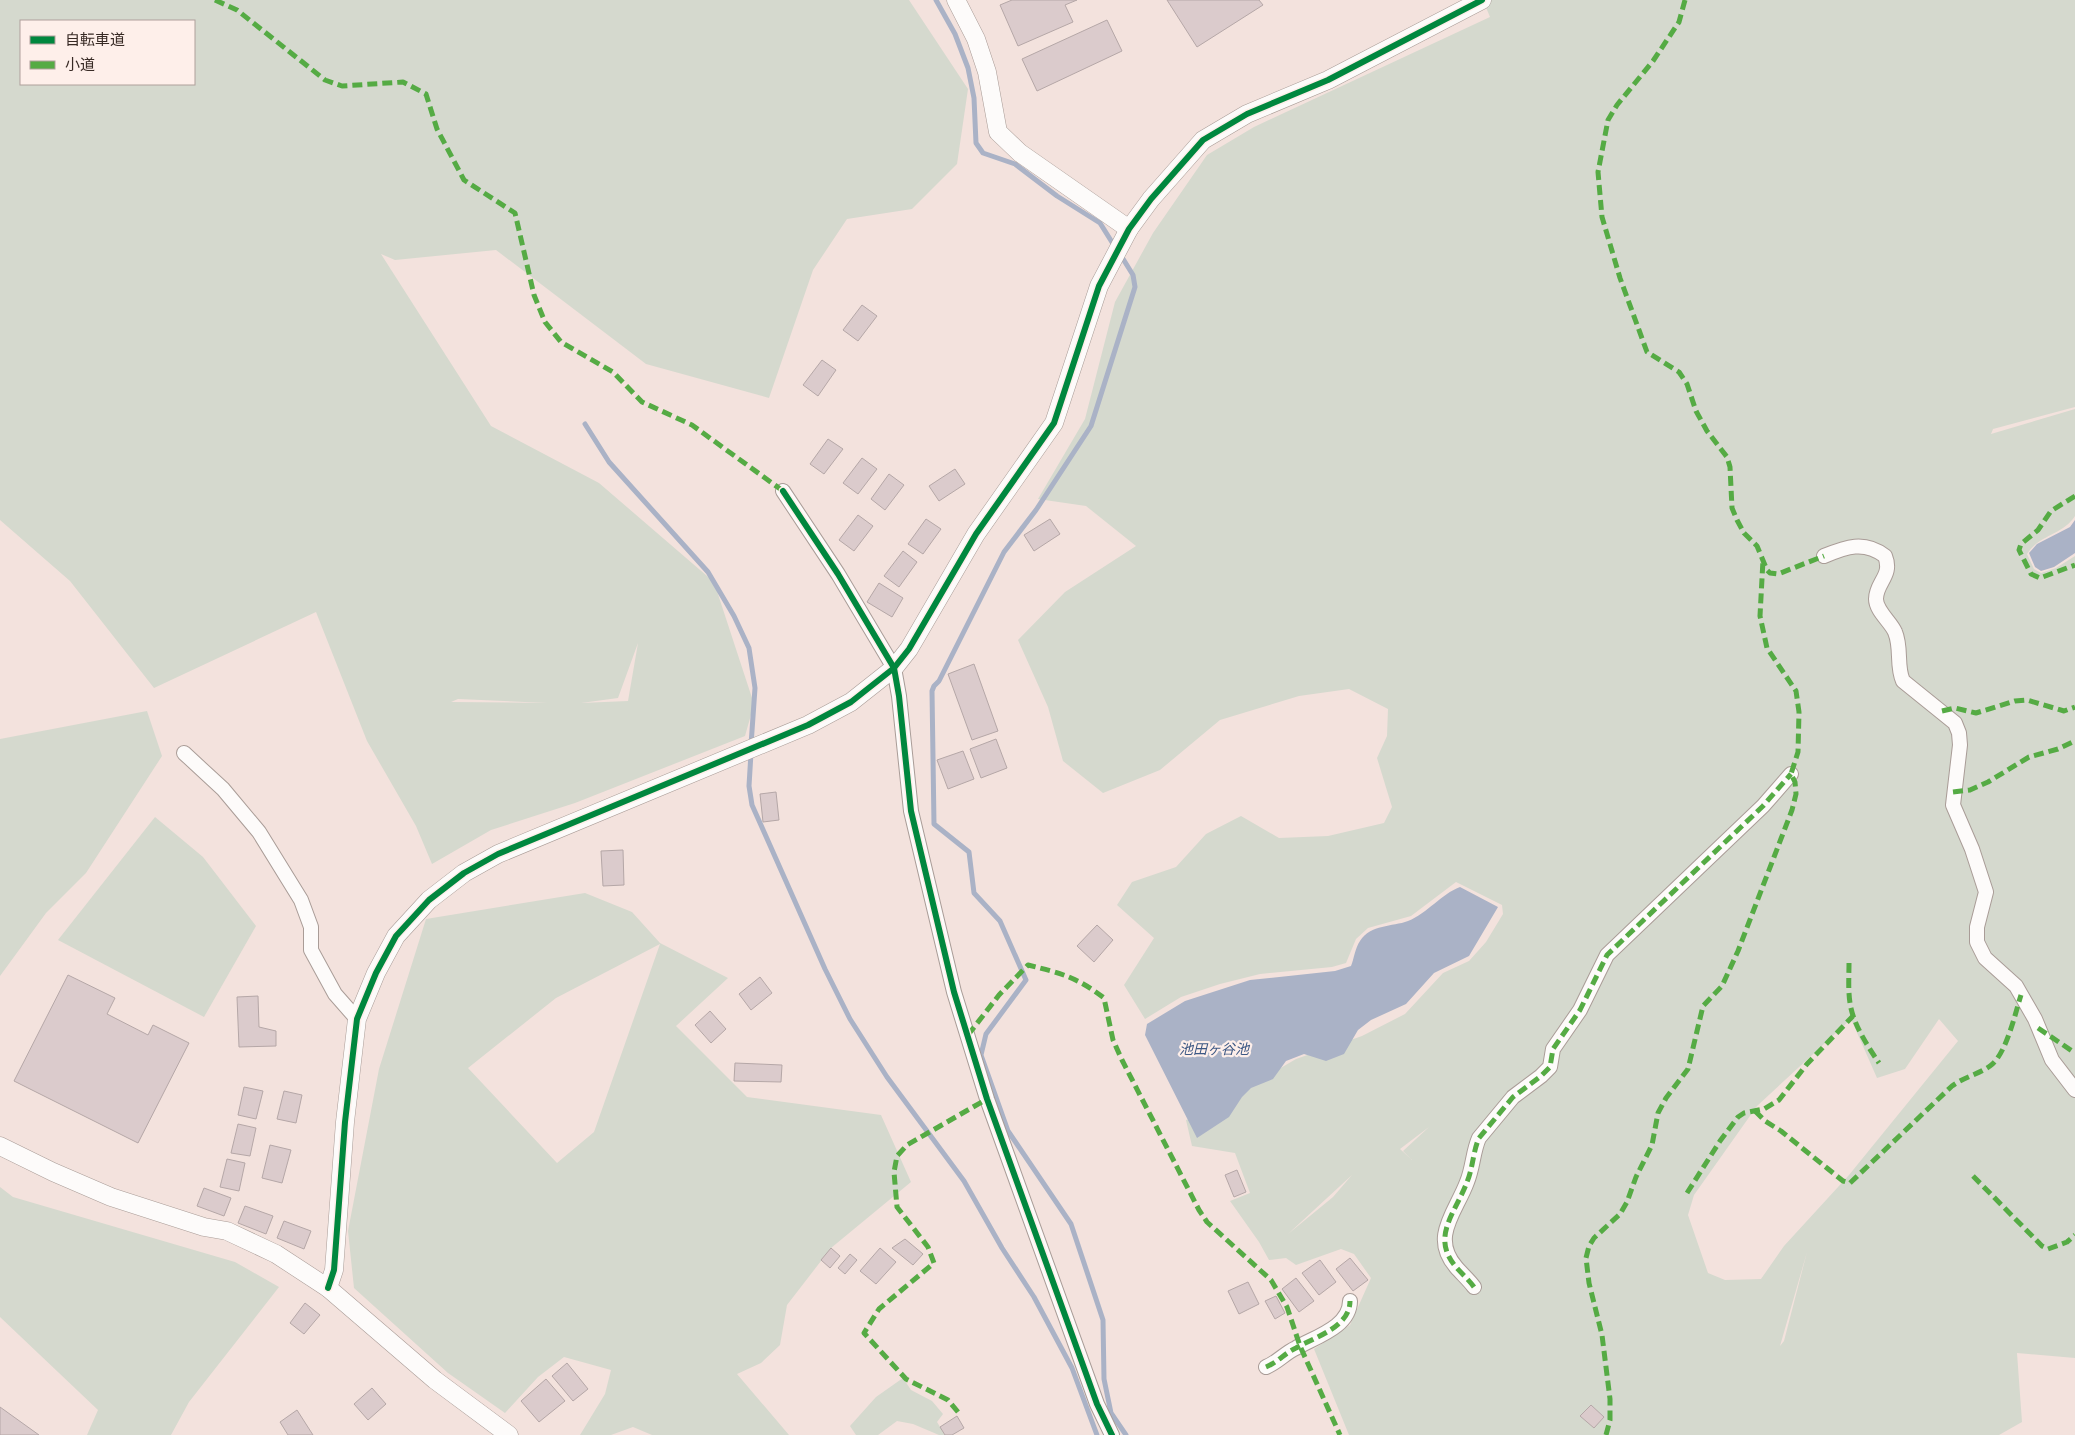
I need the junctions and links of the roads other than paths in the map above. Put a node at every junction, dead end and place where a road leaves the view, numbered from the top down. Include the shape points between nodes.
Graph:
1 (956, 0) edge
2 (1473, 2) edge
3 (1129, 229) junction
4 (783, 491) dead end
5 (1824, 556) dead end
6 (894, 668) junction
7 (184, 753) dead end
8 (1792, 774) dead end
9 (357, 1019) junction
10 (2075, 1090) edge
11 (0, 1146) edge
12 (1474, 1287) dead end
13 (328, 1288) junction
14 (1350, 1301) dead end
15 (1266, 1367) dead end
16 (509, 1435) edge
17 (1112, 1435) edge

1 - 3 street via 976,38 987,72 998,132 1020,153
2 - 3 street via 1328,80 1247,114 1203,140
3 - 6 street via 1099,286 1054,423 976,534 909,650
4 - 6 street
5 - 10 street via 1856,545 1868,546 1885,556 1887,571 1876,601 1899,642 1900,675 1903,681 1955,723 1959,733 1953,805 1986,892 1977,927 1977,942 1985,958 2016,986 2052,1060
6 - 9 street via 852,702 808,726 498,854 464,873 429,900 396,936
6 - 17 street via 912,811 954,992 987,1099 1097,1404
7 - 9 street via 223,789 259,832 301,900 311,927 311,950 335,994
8 - 12 street via 1763,806 1607,955 1580,1010 1553,1050 1550,1067 1513,1097 1476,1144 1467,1184 1444,1236 1450,1257
9 - 13 street via 345,1122 334,1270
11 - 13 street via 110,1197 204,1227 227,1231 276,1254
13 - 16 street via 435,1380
14 - 15 street via 1346,1317 1315,1340 1294,1348

